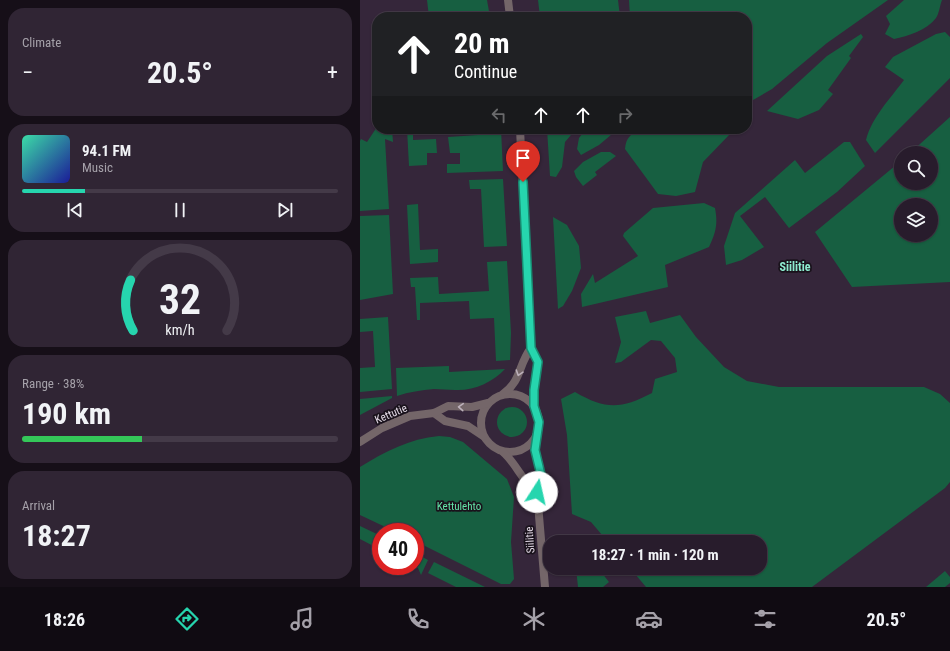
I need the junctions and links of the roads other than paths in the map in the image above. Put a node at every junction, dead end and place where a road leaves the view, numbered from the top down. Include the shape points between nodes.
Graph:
1 (508, 0) edge
2 (509, 12) edge
3 (520, 134) edge
4 (531, 348) junction
5 (503, 394) junction
6 (488, 402) junction
7 (534, 406) junction
8 (434, 413) junction
9 (483, 436) junction
10 (536, 436) junction
11 (360, 442) edge
12 (504, 452) junction
13 (537, 492) junction
14 (545, 587) edge

1 - 2 street
3 - 4 street
4 -> 5 street via 524,358 517,380
4 - 7 street via 538,362
5 - 6 street
5 - 7 street via 521,395
6 -> 8 street, Kettutie via 472,407 448,406
6 - 9 street via 480,418
7 - 10 street via 539,422
8 - 9 street via 445,421 468,426
8 - 11 street, Kettutie via 410,416 382,428
9 - 12 street via 495,449
10 - 12 street via 521,450
10 - 13 street, Siilitie via 535,450 542,479
12 - 13 street via 514,461 529,486
13 - 14 street, Siilitie

